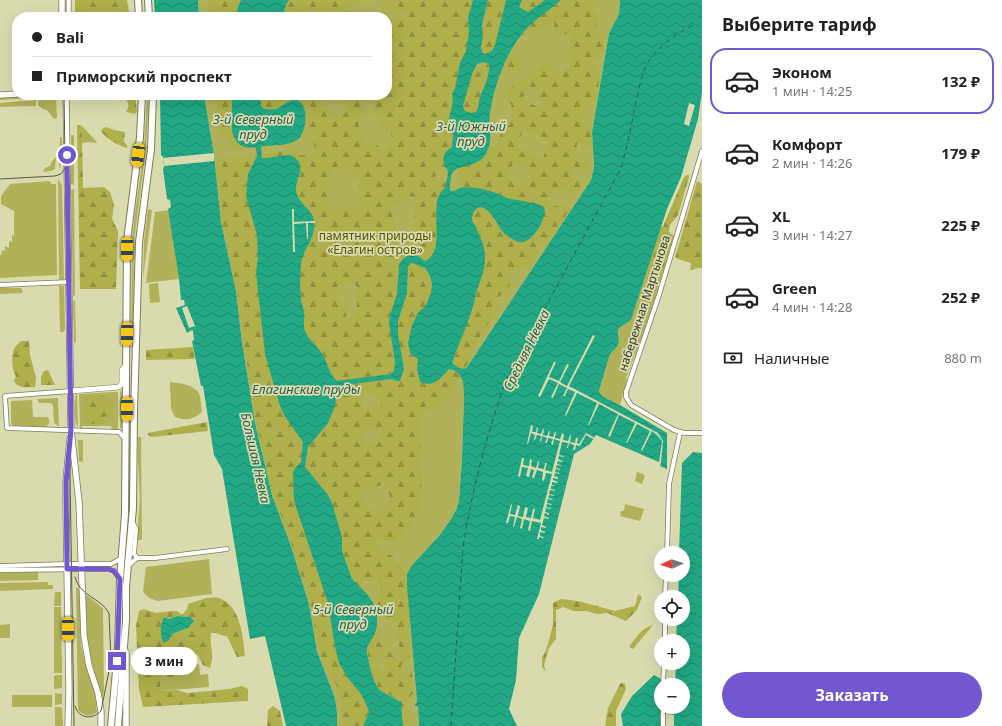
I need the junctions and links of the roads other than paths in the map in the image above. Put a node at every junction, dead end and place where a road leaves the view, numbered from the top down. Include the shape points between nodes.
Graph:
1 (62, 0) edge
2 (68, 0) edge
3 (138, 0) edge
4 (148, 0) edge
5 (62, 12) edge
6 (68, 12) edge
7 (139, 12) edge
8 (149, 12) edge
9 (12, 94) edge
10 (0, 95) edge
11 (66, 100) edge
12 (142, 100) edge
13 (153, 100) edge
14 (702, 151) edge
15 (69, 282) junction
16 (0, 285) edge
17 (127, 364) junction
18 (70, 391) junction
19 (126, 422) junction
20 (71, 430) junction
21 (119, 432) junction
22 (680, 433) junction
23 (702, 433) edge
24 (126, 441) junction
25 (132, 522) junction
26 (667, 546) edge
27 (227, 549) dead end
28 (122, 558) junction
29 (137, 558) junction
30 (0, 566) edge
31 (67, 566) junction
32 (81, 567) junction
33 (128, 567) junction
34 (0, 570) edge
35 (120, 579) junction
36 (126, 620) junction
37 (663, 714) edge
38 (115, 724) edge
39 (68, 726) edge
40 (101, 726) edge
41 (126, 726) edge
42 (663, 726) edge

1 - 5 main road
2 - 6 main road
3 - 7 main road
4 - 8 main road
9 - 10 main road
11 - 15 main road
12 - 17 main road via 140,137 127,241
13 - 25 main road via 151,149 139,242
14 - 22 street, набережная Мартынова via 659,295 626,392 631,405
15 - 16 street
15 - 18 main road
17 - 18 street via 122,370 122,383 119,387
17 - 19 main road
18 - 20 main road
18 - 20 street via 5,396 7,428
19 - 21 street
19 - 24 main road
20 - 21 street
20 - 31 main road via 66,482
20 - 32 main road via 78,482
21 - 24 street
22 - 23 street
22 - 26 street via 669,484
24 - 28 main road
25 - 29 street via 136,529 134,554
25 - 33 main road
27 - 29 street
28 - 32 street via 114,564
28 - 35 main road
29 - 33 street
30 - 31 street
31 - 32 street
31 - 34 street
31 - 39 main road
32 - 35 street via 108,569 114,571
32 - 40 main road via 84,636 98,693
33 - 36 main road
35 - 38 main road
36 - 38 main road
36 - 41 main road
37 - 42 street

